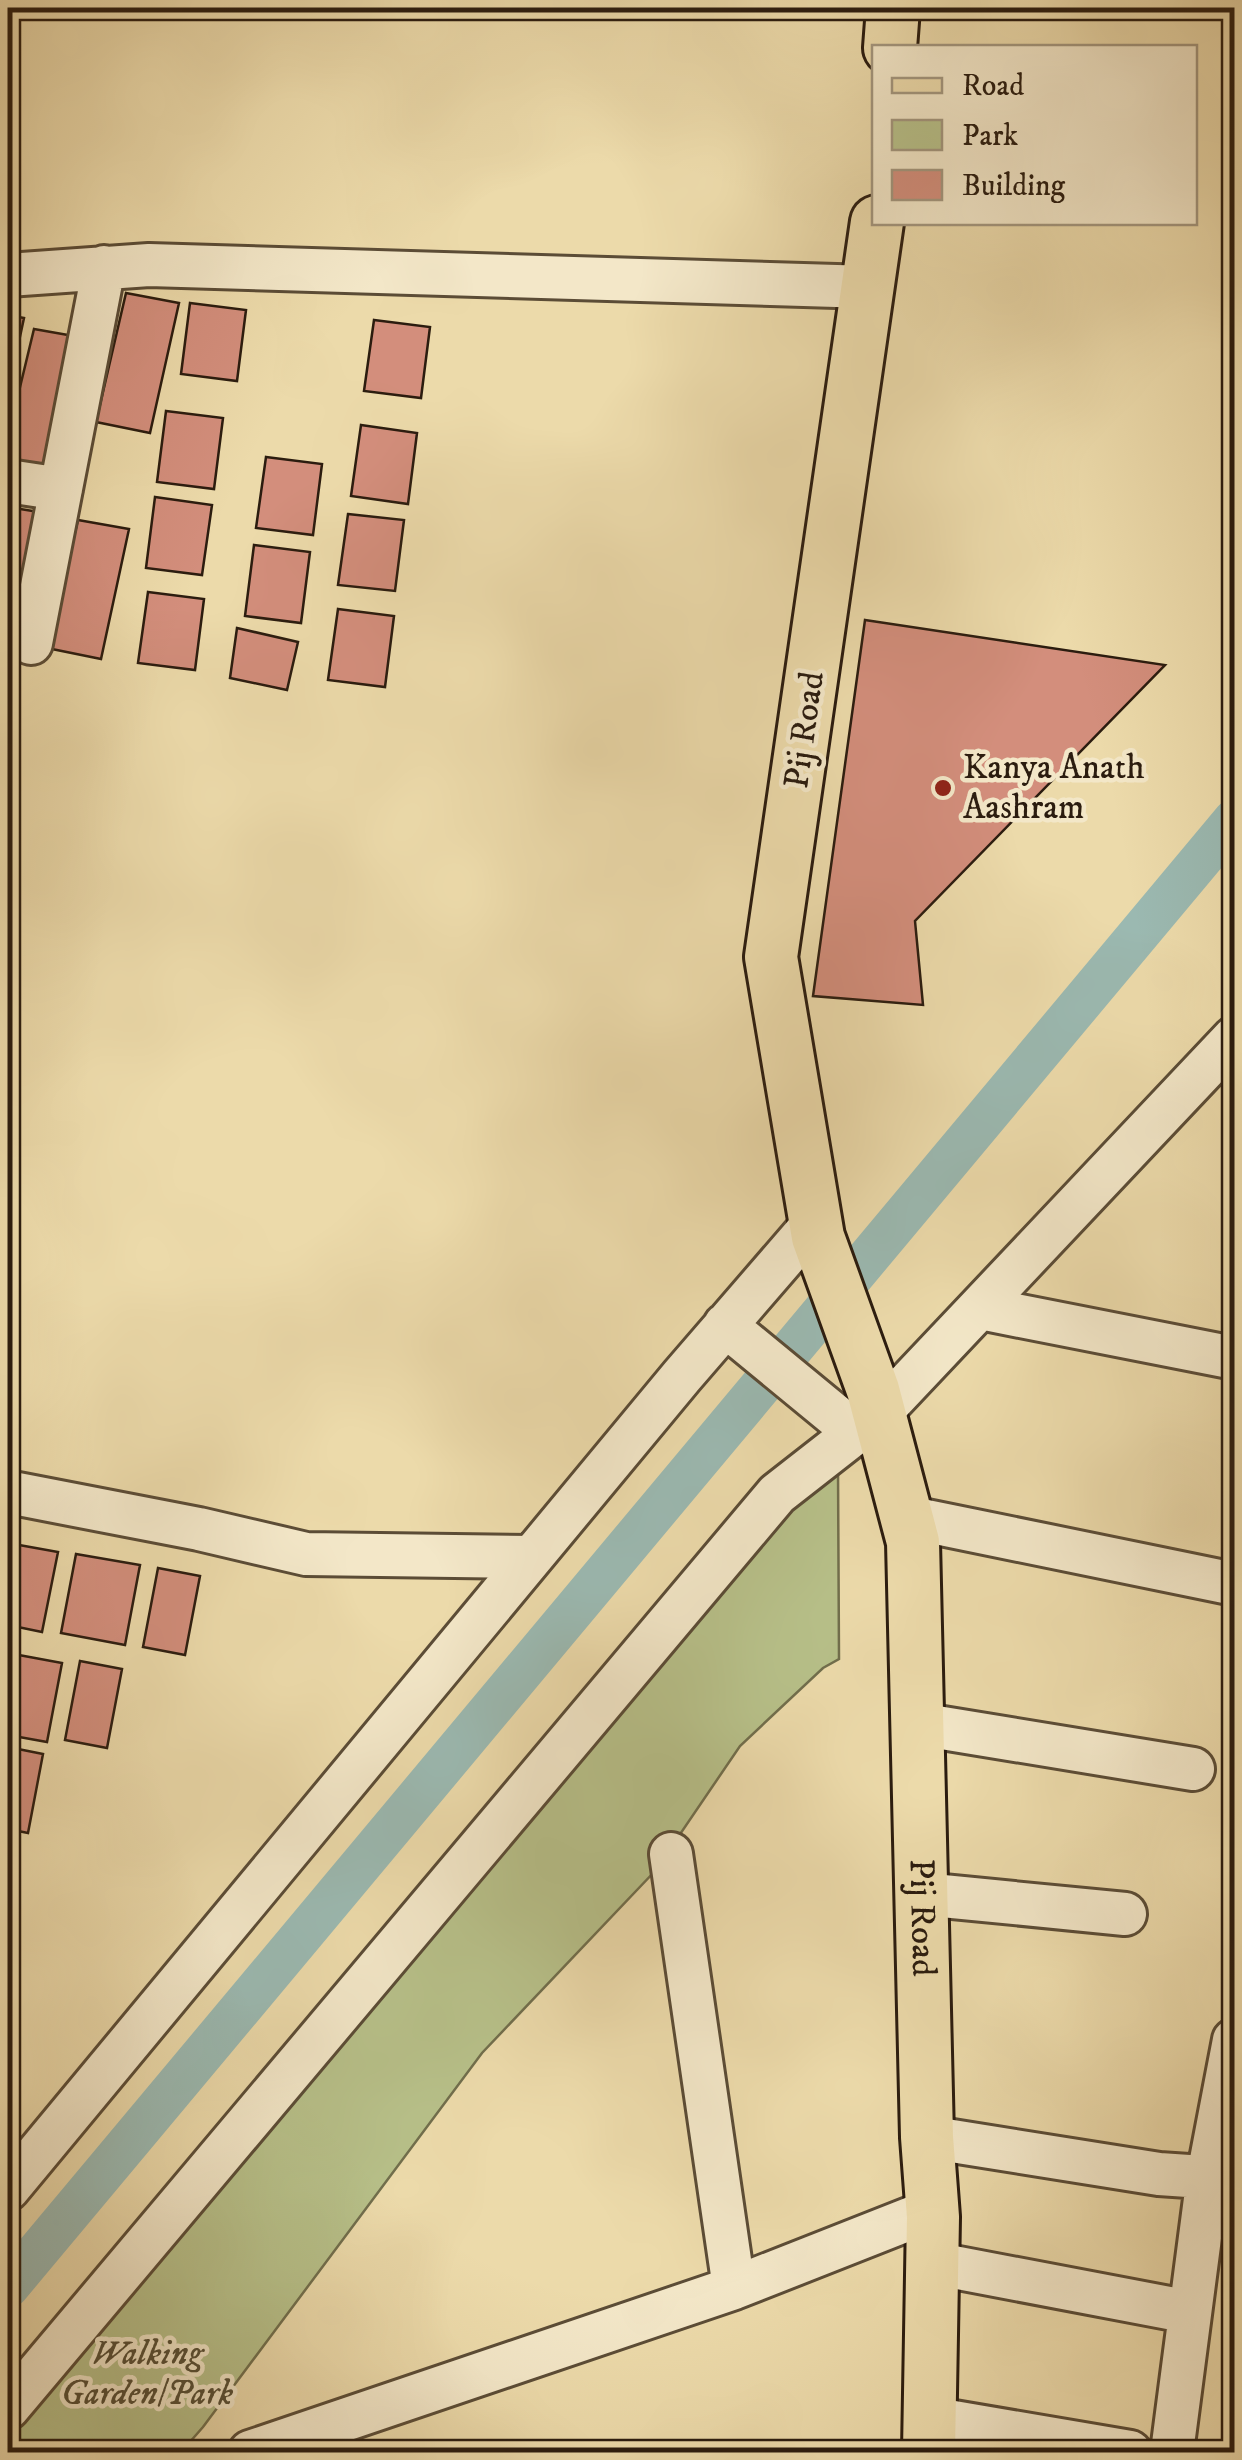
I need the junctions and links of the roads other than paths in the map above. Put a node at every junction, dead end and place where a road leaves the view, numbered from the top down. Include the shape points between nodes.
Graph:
1 (892, 8) edge
2 (890, 45) edge
3 (877, 225) edge
4 (104, 267) junction
5 (8, 276) edge
6 (870, 287) junction
7 (8, 481) edge
8 (61, 489) junction
9 (31, 643) dead end
10 (1234, 1038) edge
11 (817, 1230) junction
12 (980, 1308) junction
13 (732, 1330) junction
14 (1234, 1358) edge
15 (862, 1414) junction
16 (8, 1492) edge
17 (906, 1518) junction
18 (531, 1557) junction
19 (1234, 1584) edge
20 (918, 1724) junction
21 (1193, 1769) dead end
22 (671, 1854) dead end
23 (922, 1894) junction
24 (1125, 1914) dead end
25 (1234, 2040) edge
26 (927, 2136) junction
27 (1221, 2178) edge
28 (8, 2189) edge
29 (932, 2210) junction
30 (932, 2263) junction
31 (734, 2288) junction
32 (1190, 2312) junction
33 (8, 2408) edge
34 (930, 2435) edge
35 (311, 2442) edge
36 (250, 2452) edge
37 (1130, 2452) edge
38 (1172, 2452) edge

1 - 2 main road
3 - 6 main road, Pij Road
4 - 5 street
4 - 6 street
4 - 8 street
6 - 11 main road, Pij Road via 771,958
7 - 8 street
8 - 9 street
10 - 12 street
11 - 13 street
11 - 15 main road, Pij Road
12 - 14 street
12 - 15 street
13 - 15 street
13 - 18 street
15 - 17 main road, Pij Road
15 - 33 street via 778,1494
16 - 18 street via 306,1554
17 - 19 street
17 - 20 main road, Pij Road via 913,1542
18 - 28 street
20 - 21 street
20 - 23 main road, Pij Road
22 - 31 street
23 - 24 street
23 - 26 main road, Pij Road
25 - 27 street
26 - 27 street
26 - 29 main road, Pij Road
27 - 32 street
29 - 30 main road, Pij Road
29 - 31 street
30 - 32 street
30 - 34 main road, Pij Road
31 - 35 street
32 - 38 street
34 - 37 street
35 - 36 street

